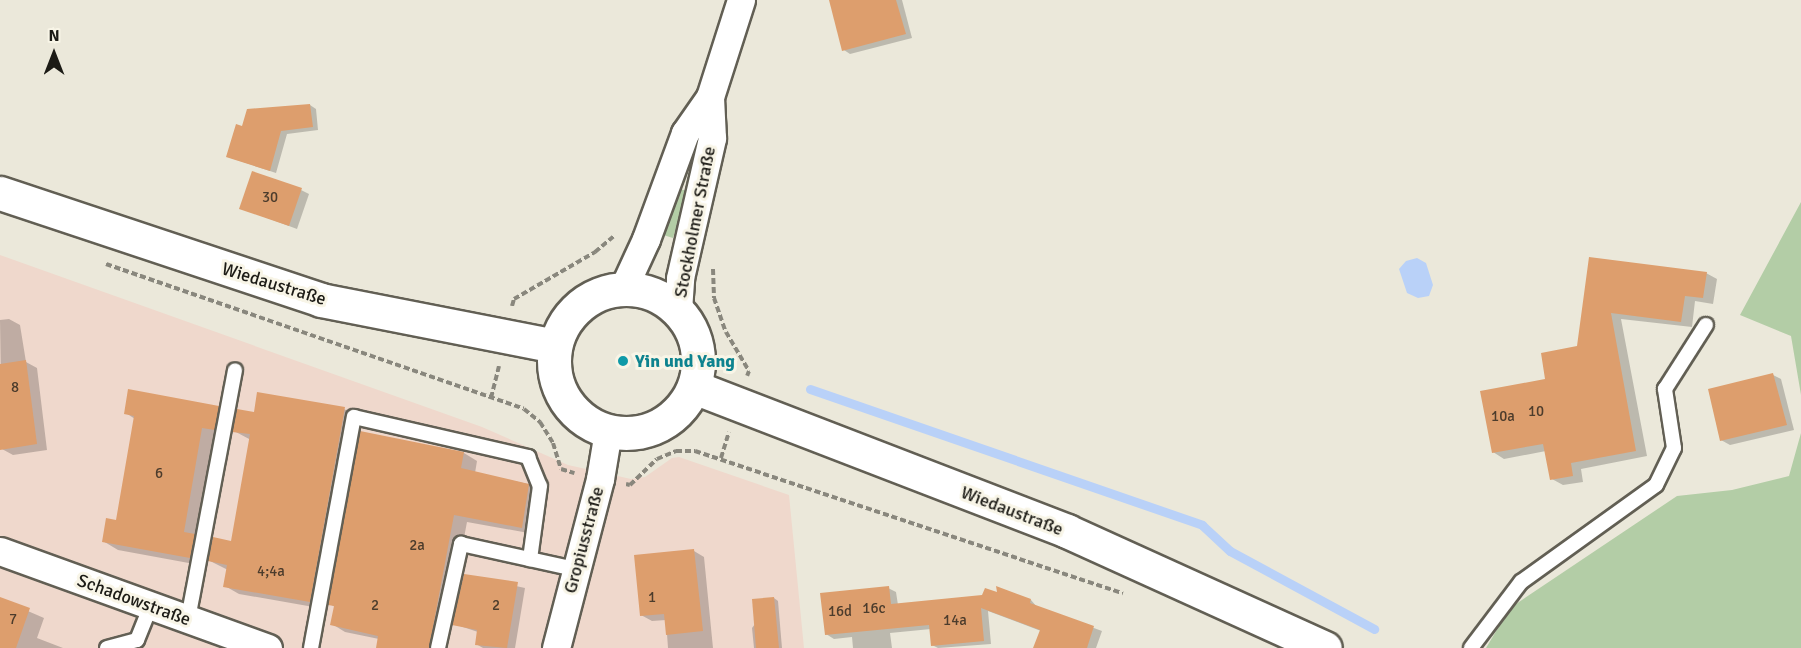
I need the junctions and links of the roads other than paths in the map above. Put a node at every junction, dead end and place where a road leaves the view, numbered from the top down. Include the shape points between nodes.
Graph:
1 (741, 0) edge
2 (710, 97) junction
3 (0, 193) edge
4 (623, 289) junction
5 (678, 310) junction
6 (1706, 325) dead end
7 (555, 346) junction
8 (235, 370) dead end
9 (694, 387) junction
10 (608, 431) junction
11 (0, 552) edge
12 (530, 559) junction
13 (575, 569) junction
14 (152, 606) junction
15 (188, 619) junction
16 (107, 648) edge
17 (268, 648) edge
18 (311, 648) edge
19 (438, 648) edge
20 (556, 648) edge
21 (1325, 648) edge
22 (1472, 648) edge

1 - 2 street, Stockholmer Straße
2 - 4 street, Stockholmer Straße via 685,133 652,225
2 - 5 street, Stockholmer Straße via 712,138 680,278
3 - 7 main road, Wiedaustraße via 321,300
4 - 5 main road via 646,292
4 - 7 main road via 600,293 579,306 564,324
5 - 9 main road via 695,338 698,370
6 - 22 lane via 1665,389 1674,448 1656,485 1521,582
7 - 10 main road via 554,368 565,398 588,422
8 - 15 lane
9 - 10 main road via 669,420 629,433
9 - 21 main road, Wiedaustraße via 1067,531
10 - 13 street, Gropiusstraße via 600,479
11 - 14 street, Schadowstraße
12 - 13 lane
12 - 18 lane via 540,486 528,457 354,417
12 - 19 lane via 461,544
13 - 20 street, Gropiusstraße
14 - 15 street, Schadowstraße
14 - 16 lane via 137,640
15 - 17 street, Schadowstraße

